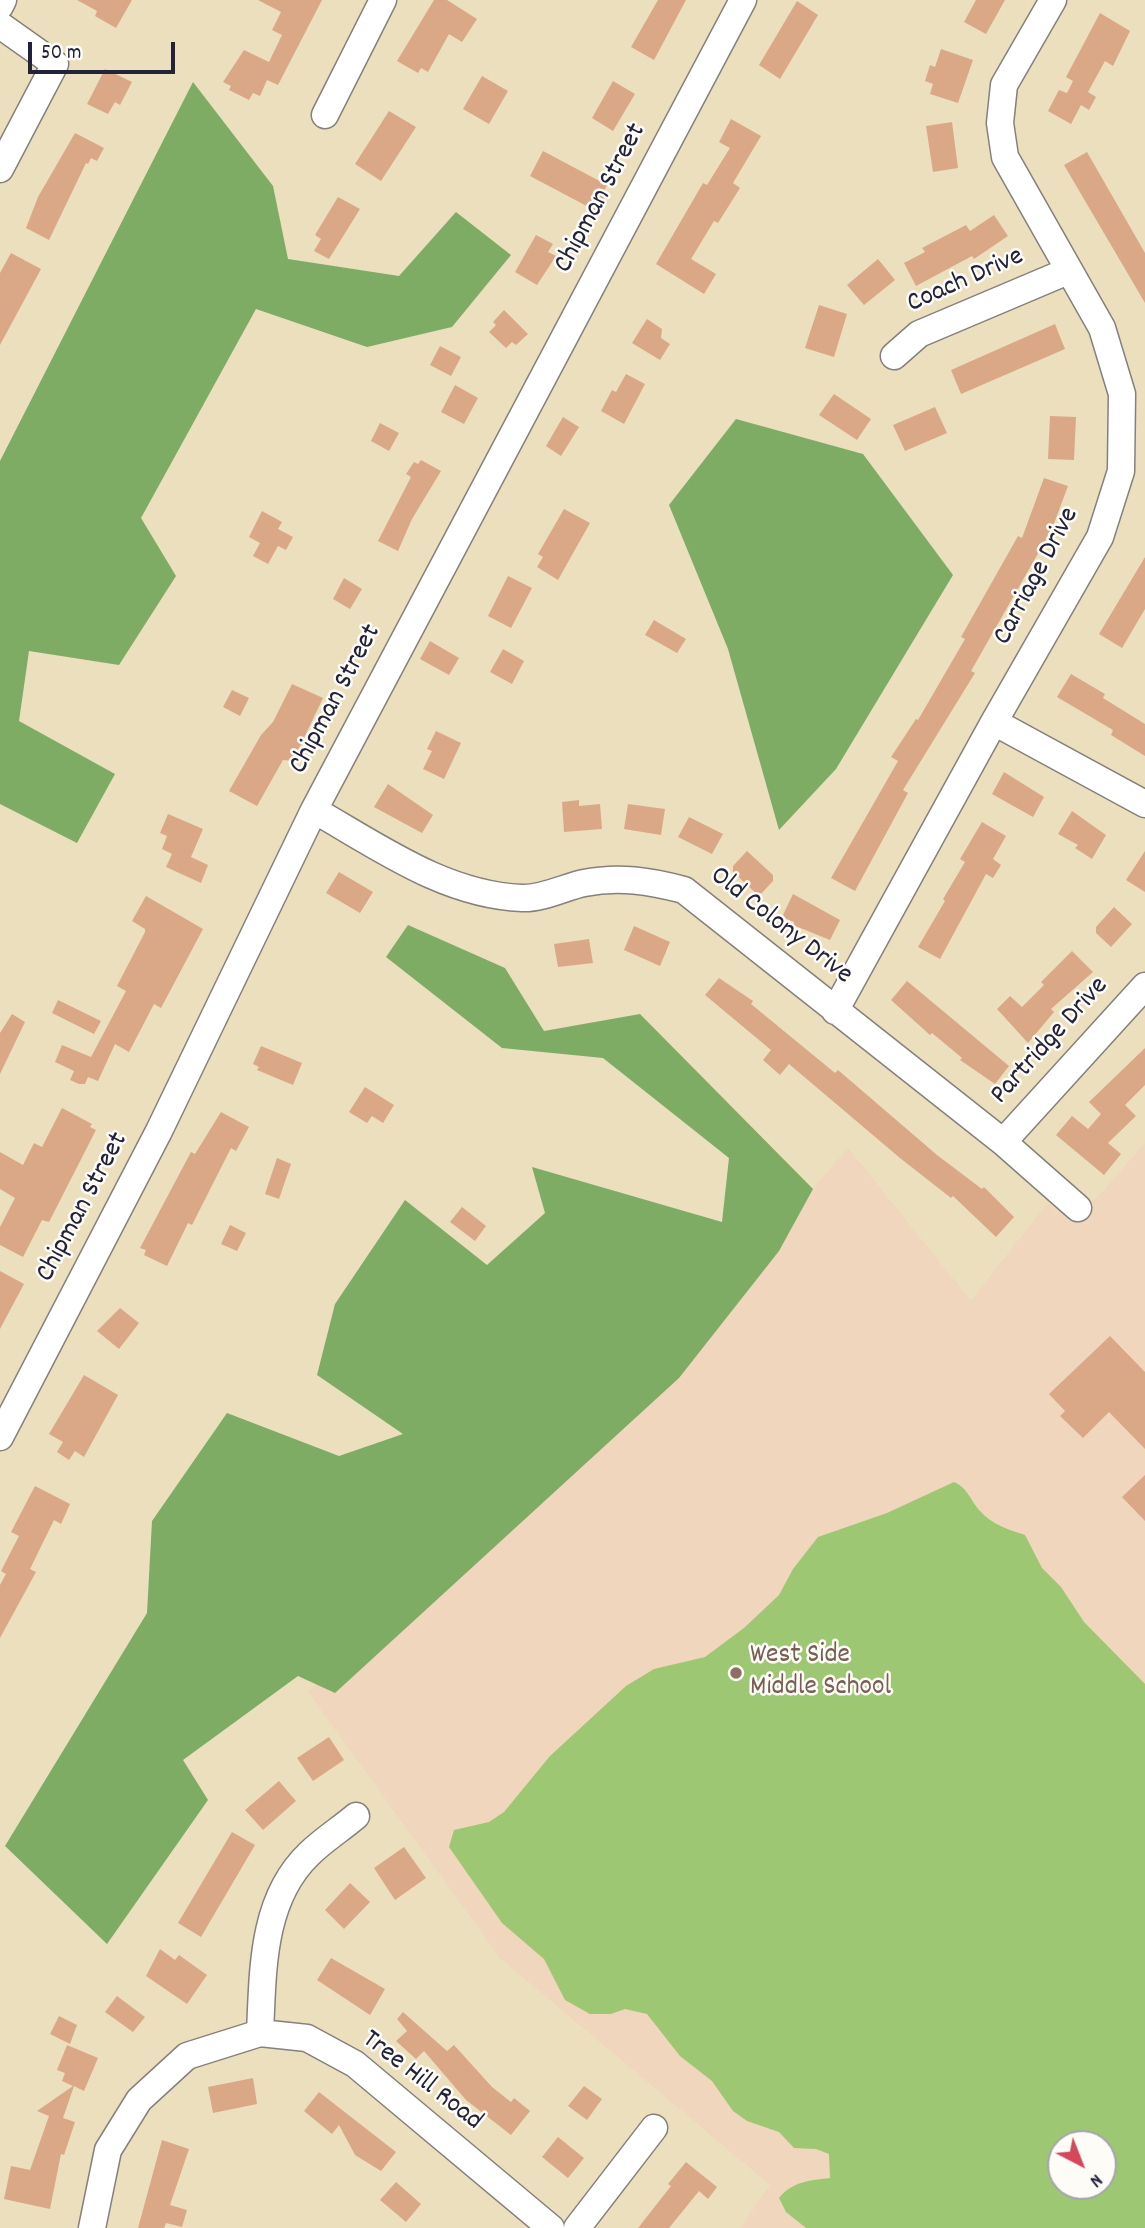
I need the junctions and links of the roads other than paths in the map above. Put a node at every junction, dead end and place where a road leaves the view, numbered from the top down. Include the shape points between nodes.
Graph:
1 (3, 0) edge
2 (383, 0) edge
3 (743, 0) edge
4 (1054, 0) edge
5 (0, 6) edge
6 (0, 25) edge
7 (324, 115) dead end
8 (0, 169) edge
9 (1068, 271) junction
10 (894, 356) dead end
11 (994, 722) junction
12 (1145, 804) edge
13 (314, 810) junction
14 (1145, 986) edge
15 (835, 1011) junction
16 (1003, 1142) junction
17 (1078, 1208) dead end
18 (0, 1437) edge
19 (356, 1816) dead end
20 (260, 2033) junction
21 (654, 2128) dead end
22 (92, 2228) edge
23 (551, 2228) edge
24 (577, 2228) edge

1 - 5 street
2 - 7 street
3 - 13 street, Chipman Street
4 - 9 street, Carriage Drive via 1004,85 1000,122 1005,157
6 - 8 street via 55,64
9 - 10 street, Coach Drive via 919,334
9 - 11 street, Carriage Drive via 1102,328 1122,394 1121,471 1100,537
11 - 12 street
11 - 15 street, Carriage Drive
13 - 15 street, Old Colony Drive via 434,878 483,894 526,899 587,883 640,878 684,890
13 - 18 street, Chipman Street via 159,1132
14 - 16 street, Partridge Drive
15 - 16 street, Old Colony Drive
16 - 17 street, Old Colony Drive
19 - 20 street via 308,1855 281,1896 265,1942
20 - 22 street, Tree Hill Road via 187,2056 139,2100 108,2150
20 - 23 street, Tree Hill Road via 307,2038 355,2064
21 - 24 street

